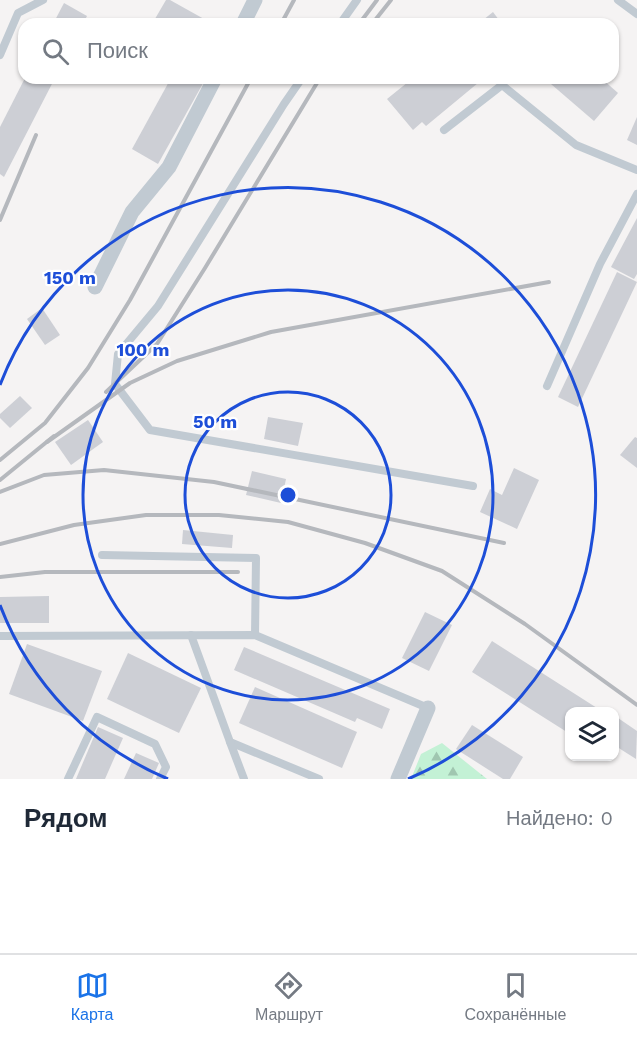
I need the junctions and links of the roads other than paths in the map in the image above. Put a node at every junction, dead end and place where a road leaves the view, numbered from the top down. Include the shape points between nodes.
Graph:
1 (43, 0) edge
2 (254, 0) edge
3 (357, 0) edge
4 (618, 0) edge
5 (637, 14) edge
6 (246, 18) edge
7 (344, 18) edge
8 (0, 55) edge
9 (212, 84) edge
10 (298, 84) edge
11 (444, 130) dead end
12 (637, 170) edge
13 (637, 194) edge
14 (95, 287) dead end
15 (547, 386) dead end
16 (474, 486) dead end
17 (102, 555) dead end
18 (191, 635) junction
19 (255, 635) junction
20 (0, 636) edge
21 (428, 708) joint
22 (230, 742) junction
23 (314, 778) edge
24 (68, 779) edge
25 (160, 779) edge
26 (244, 779) edge
27 (398, 779) edge

1 - 8 lane via 18,13
2 - 6 street
3 - 7 lane
4 - 5 lane
9 - 14 street via 170,167 132,212
10 - 16 lane via 158,306 118,354 115,384 150,430
11 - 12 lane via 502,85 576,145
13 - 15 lane via 600,264
17 - 19 lane via 256,558
18 - 19 lane
18 - 20 lane
18 - 22 lane
19 - 21 lane
21 - 27 street
22 - 23 lane
22 - 26 lane
24 - 25 lane via 96,717 155,744 166,767

